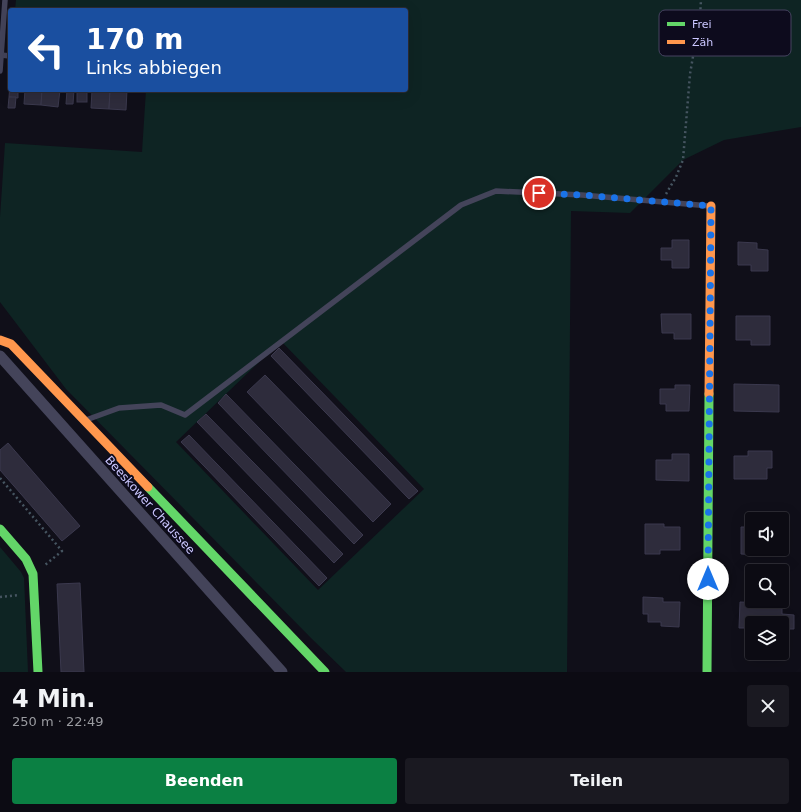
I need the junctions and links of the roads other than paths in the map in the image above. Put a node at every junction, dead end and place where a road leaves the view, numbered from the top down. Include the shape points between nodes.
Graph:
1 (5, 0) edge
2 (1, 55) edge
3 (0, 71) edge
4 (711, 206) joint
5 (0, 340) edge
6 (0, 356) edge
7 (84, 421) junction
8 (0, 529) edge
9 (38, 672) edge
10 (282, 672) edge
11 (325, 672) edge
12 (707, 672) edge

1 - 2 lane
2 - 3 lane
4 - 7 lane via 582,195 496,192 489,194 461,205 185,415 161,405 119,408
4 - 12 street
5 - 7 street via 11,344
6 - 10 street, Beeskower Chaussee
7 - 11 street
8 - 9 street via 26,560 34,574

